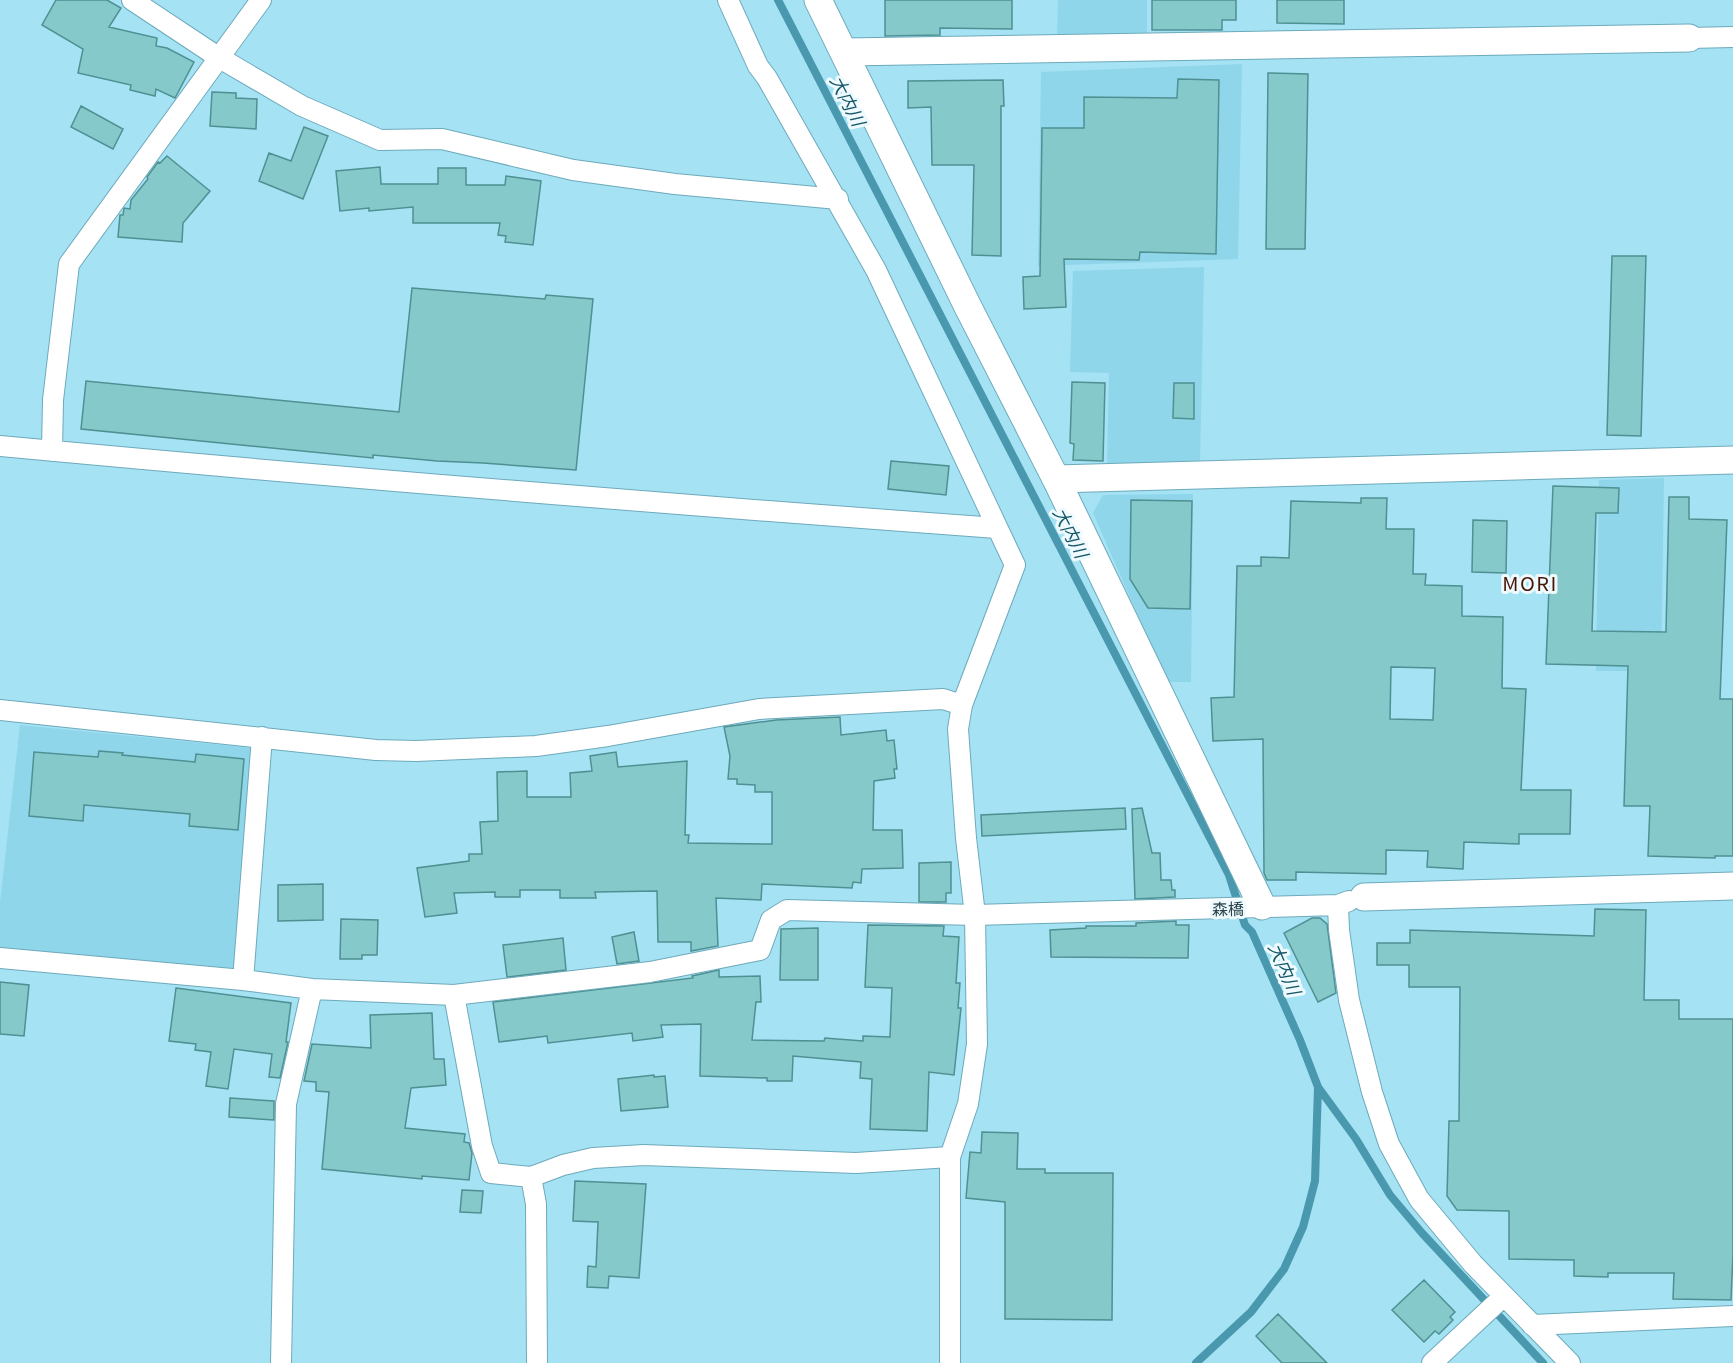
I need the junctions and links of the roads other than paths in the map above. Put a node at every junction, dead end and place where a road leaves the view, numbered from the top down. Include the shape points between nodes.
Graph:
1 (132, 0) edge
2 (261, 0) edge
3 (728, 0) edge
4 (818, 0) edge
5 (1733, 37) edge
6 (1689, 38) joint
7 (845, 52) junction
8 (218, 57) junction
9 (838, 199) junction
10 (0, 446) edge
11 (52, 451) junction
12 (1733, 460) edge
13 (1056, 478) junction
14 (998, 528) junction
15 (962, 705) junction
16 (0, 710) edge
17 (262, 737) junction
18 (1733, 886) edge
19 (1364, 897) joint
20 (1338, 905) junction
21 (1258, 907) junction
22 (975, 915) junction
23 (0, 958) edge
24 (243, 980) junction
25 (312, 989) junction
26 (454, 995) junction
27 (950, 1157) junction
28 (531, 1177) junction
29 (1504, 1296) junction
30 (1733, 1316) edge
31 (1532, 1325) junction
32 (280, 1363) edge
33 (537, 1363) edge
34 (950, 1363) edge
35 (1432, 1363) edge
36 (1570, 1363) edge

1 - 8 street
2 - 8 street
3 - 9 street via 758,66
4 - 7 street
5 - 6 street
6 - 7 street
7 - 13 street
8 - 9 street via 302,106 380,141 442,139 573,170
8 - 11 street via 69,264 53,400
9 - 14 street via 876,270
10 - 11 street
11 - 14 street
12 - 13 street
13 - 21 street
14 - 15 street via 1015,565
15 - 17 street via 944,699 759,709 608,736 514,747 376,750
15 - 22 street via 958,729
16 - 17 street
17 - 24 street
18 - 19 street
19 - 20 street, 森橋
20 - 21 street, 森橋
20 - 29 street via 1349,1000 1389,1144 1419,1198
21 - 22 street, 森橋
22 - 26 street, 森橋 via 787,910 771,920 760,950 650,972
22 - 27 street via 977,1044 968,1104
23 - 24 street
24 - 25 street
25 - 26 street
25 - 32 street via 286,1104
26 - 28 street via 482,1146 491,1173
27 - 28 street via 856,1162 644,1155 593,1158
27 - 34 street
28 - 33 street via 536,1204
29 - 31 street
29 - 35 street
30 - 31 street
31 - 36 street

